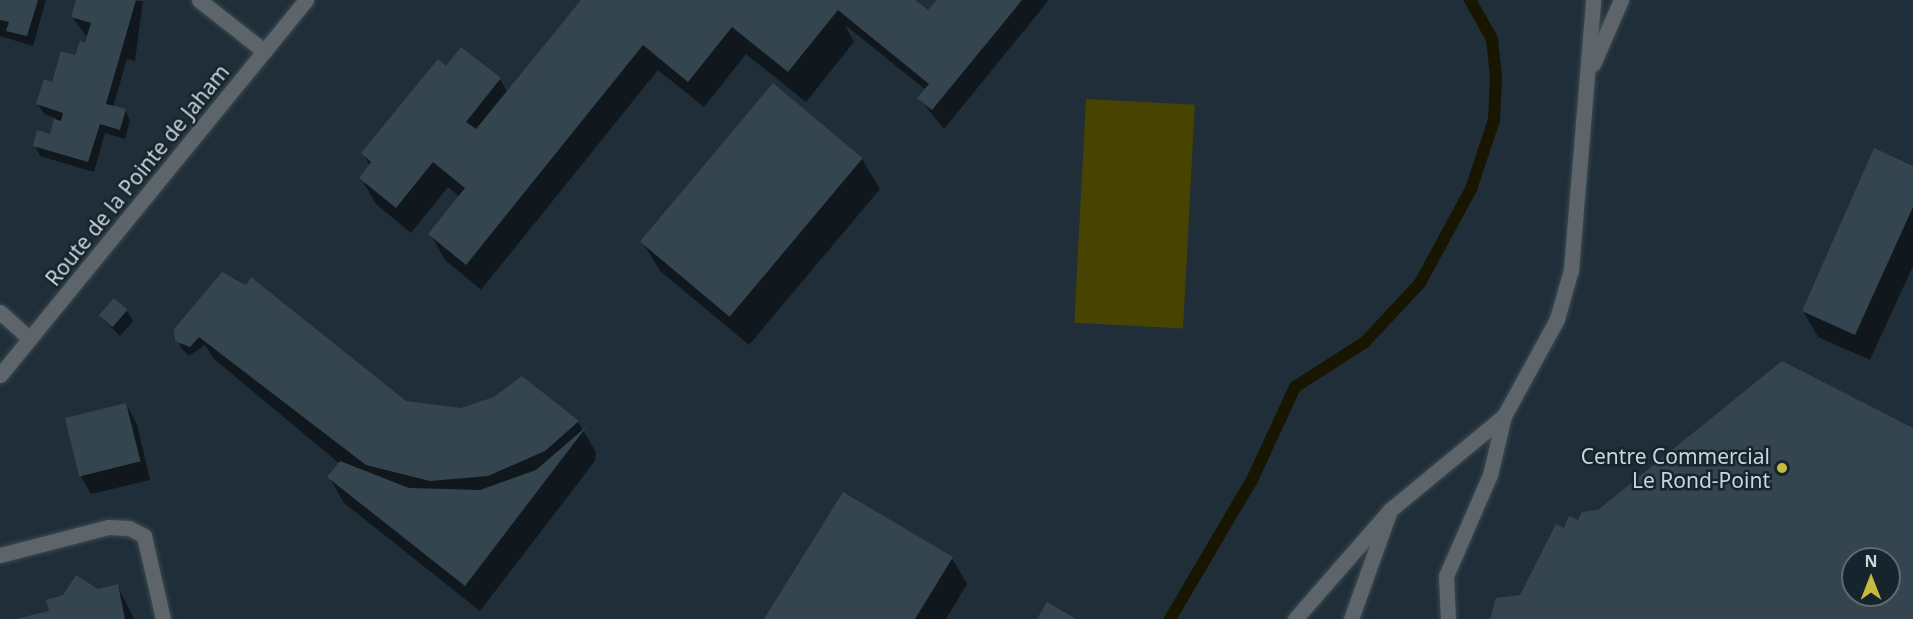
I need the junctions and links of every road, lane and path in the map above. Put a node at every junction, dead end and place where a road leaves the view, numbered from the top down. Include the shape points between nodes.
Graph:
1 (199, 0) edge
2 (306, 0) edge
3 (1593, 0) edge
4 (1621, 0) edge
5 (264, 51) junction
6 (1588, 75) junction
7 (0, 312) edge
8 (30, 339) junction
9 (0, 375) edge
10 (1504, 416) junction
11 (1390, 510) junction
12 (0, 555) edge
13 (163, 619) edge
14 (1295, 619) edge
15 (1351, 619) edge
16 (1448, 619) edge

1 - 5 street
2 - 5 street, Route de la Pointe de Jaham
3 - 6 street
4 - 6 street
5 - 8 street, Route de la Pointe de Jaham
6 - 10 street via 1571,270 1557,319
7 - 8 street
8 - 9 street, Route de la Pointe de Jaham
10 - 11 street
10 - 16 street via 1490,474 1446,576
11 - 14 street
11 - 15 street
12 - 13 street via 108,527 129,528 144,536

